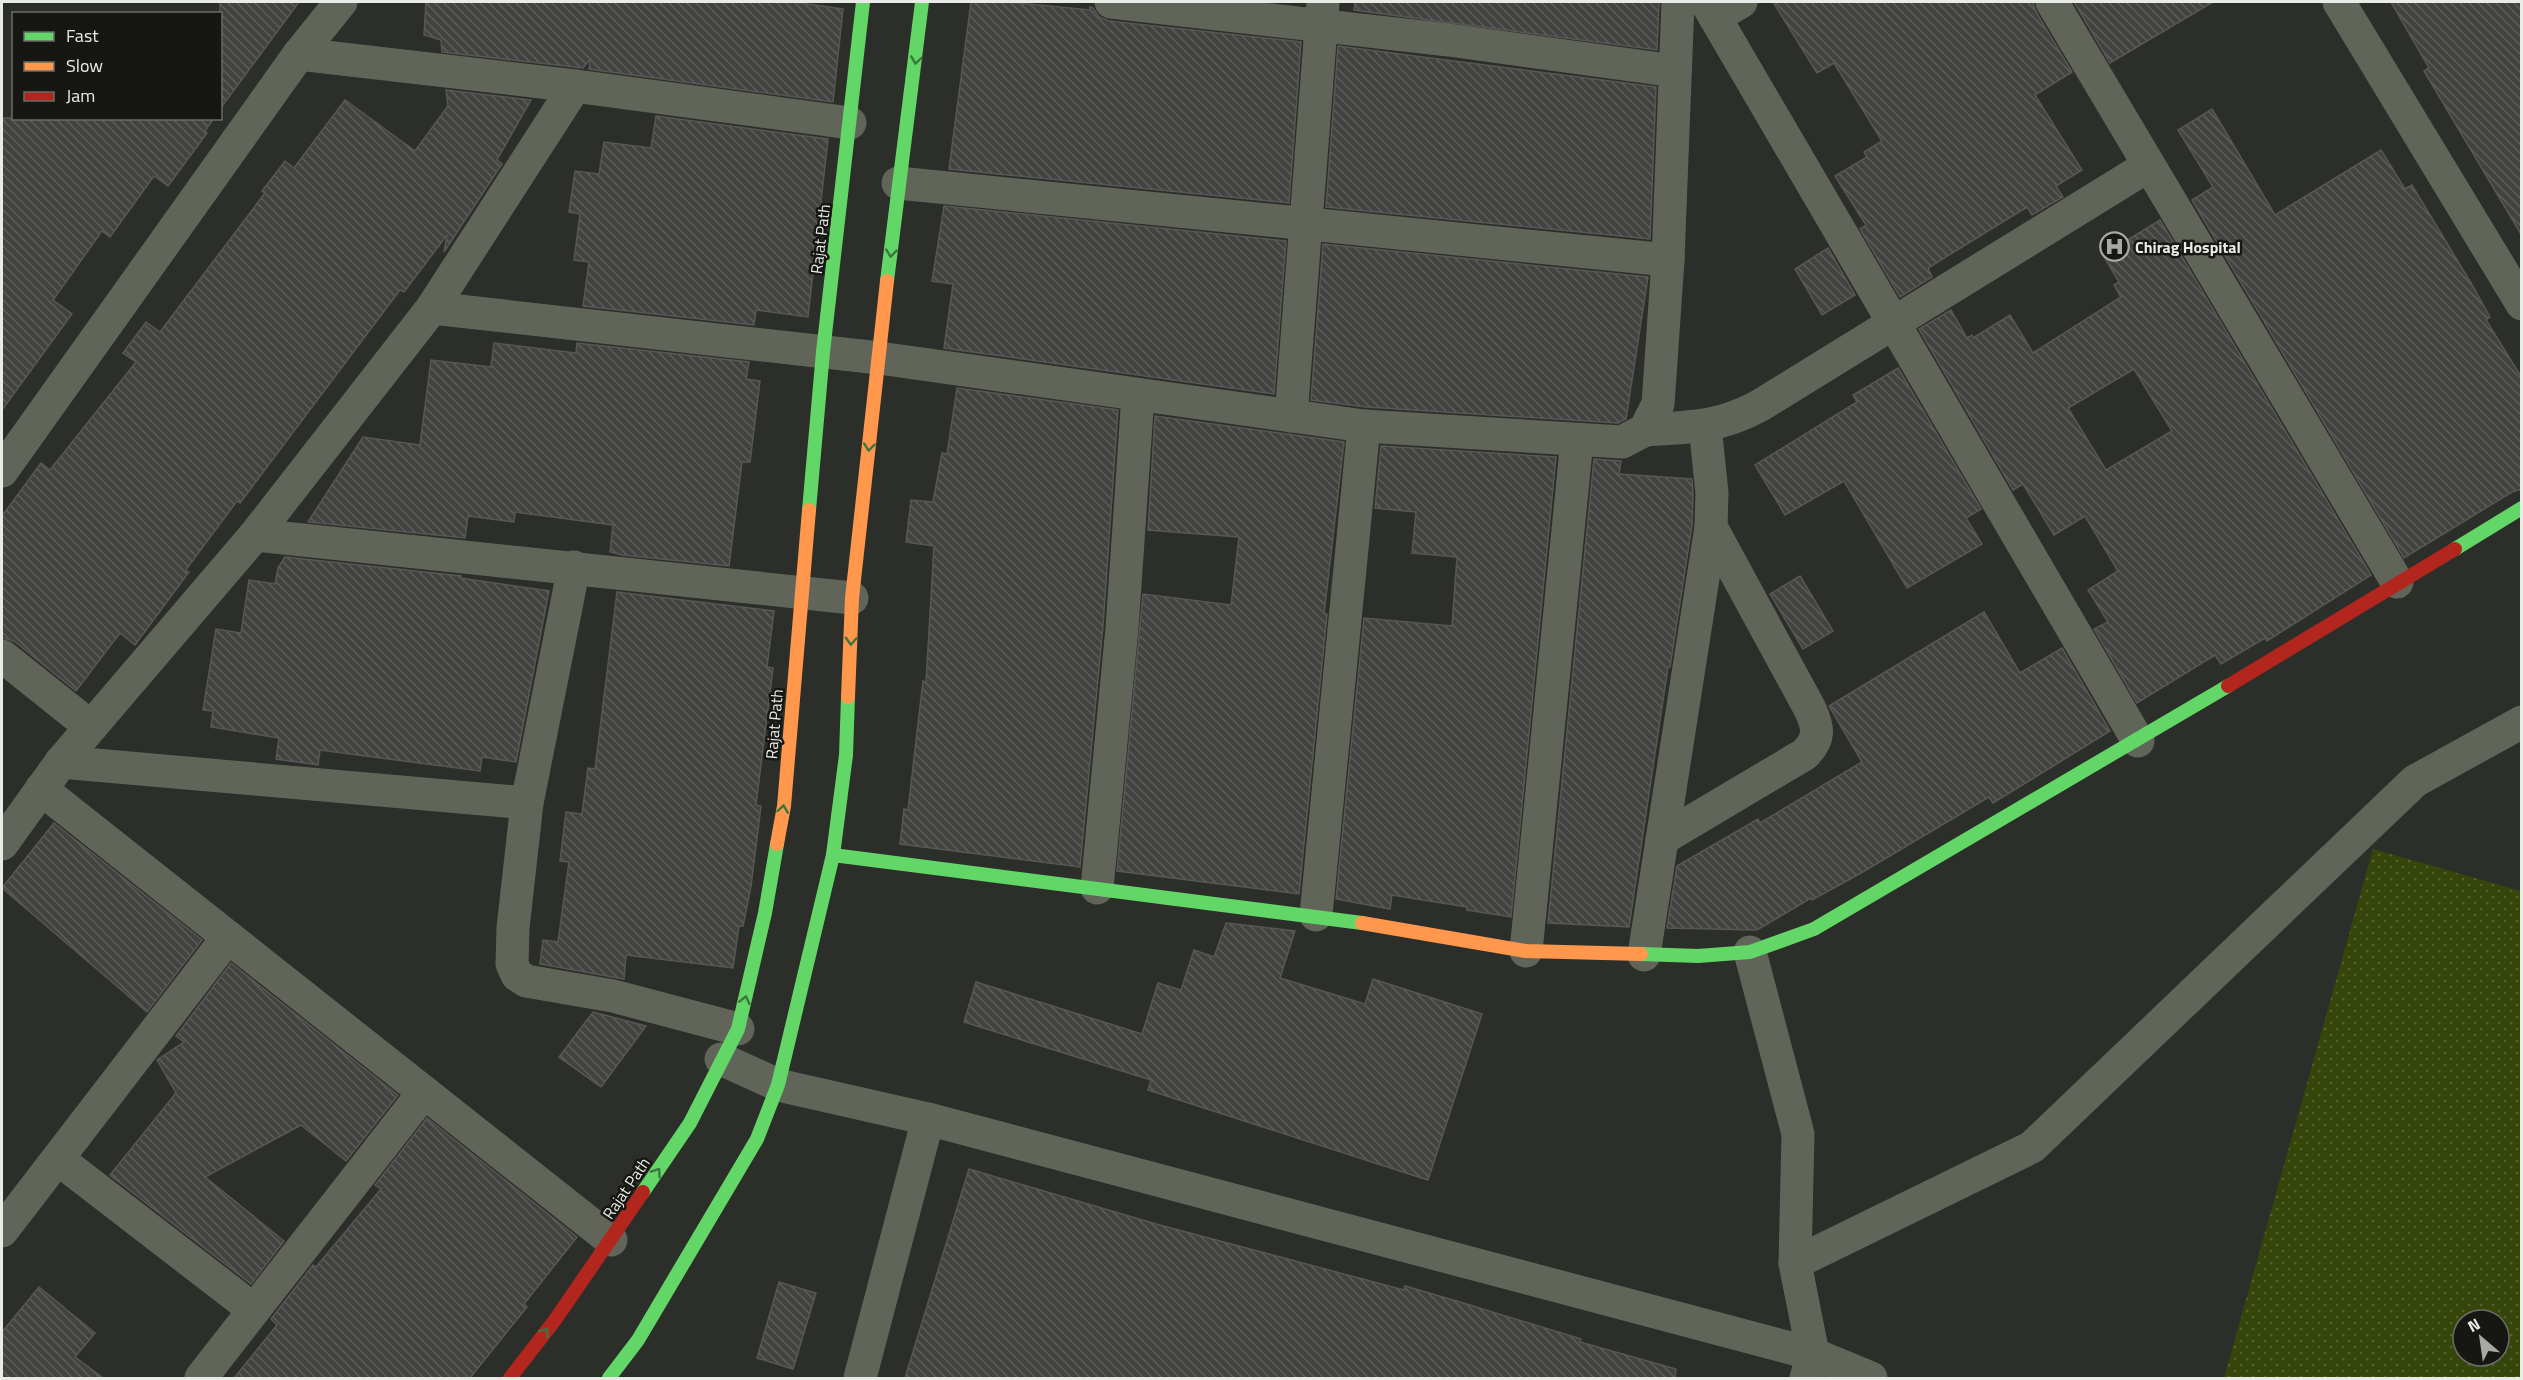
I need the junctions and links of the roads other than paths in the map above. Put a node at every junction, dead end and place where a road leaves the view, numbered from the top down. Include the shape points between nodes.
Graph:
1 (341, 2) edge
2 (863, 2) edge
3 (922, 2) edge
4 (1111, 2) edge
5 (1678, 2) edge
6 (2052, 2) edge
7 (2340, 2) edge
8 (1720, 7) edge
9 (1322, 13) edge
10 (299, 54) junction
11 (1675, 70) junction
12 (575, 86) junction
13 (850, 123) junction
14 (2148, 166) junction
15 (898, 183) junction
16 (1306, 224) junction
17 (1668, 260) junction
18 (2522, 304) edge
19 (432, 308) junction
20 (1894, 323) junction
21 (823, 352) junction
22 (879, 358) junction
23 (1138, 395) junction
24 (1291, 416) junction
25 (1364, 426) junction
26 (1705, 426) junction
27 (1645, 430) junction
28 (1576, 440) junction
29 (2, 471) edge
30 (2522, 508) edge
31 (1711, 527) junction
32 (255, 536) junction
33 (574, 567) junction
34 (2397, 582) junction
35 (800, 592) junction
36 (852, 598) junction
37 (2, 656) edge
38 (2522, 722) edge
39 (91, 727) junction
40 (2138, 741) junction
41 (61, 762) junction
42 (42, 789) junction
43 (527, 803) junction
44 (1662, 839) junction
45 (2, 844) edge
46 (832, 855) junction
47 (1097, 888) junction
48 (1316, 915) junction
49 (228, 937) junction
50 (1526, 951) junction
51 (1750, 952) junction
52 (1644, 955) junction
53 (738, 1029) junction
54 (722, 1059) junction
55 (778, 1085) junction
56 (424, 1092) junction
57 (928, 1119) junction
58 (58, 1159) junction
59 (2, 1231) edge
60 (611, 1240) junction
61 (1796, 1263) junction
62 (254, 1310) junction
63 (1810, 1366) edge
64 (201, 1378) edge
65 (510, 1378) edge
66 (609, 1378) edge
67 (860, 1378) edge
68 (1871, 1378) edge

1 - 10 street
2 - 13 street, Rajat Path
3 -> 15 street
4 - 9 street
5 - 11 street
6 - 14 street
7 - 18 street
8 - 20 street
9 - 11 street
9 - 16 street
10 - 12 street
10 - 29 street
11 - 17 street
12 - 13 street
12 - 19 street
13 - 21 street, Rajat Path
14 - 20 street
14 - 34 street
15 - 16 street
15 -> 22 street
16 - 17 street
16 - 24 street
17 - 27 street via 1658,404
19 - 21 street
19 - 32 street
20 - 26 street via 1760,406 1734,420
20 - 40 street
21 - 22 street
21 - 35 street, Rajat Path
22 - 23 street
22 -> 36 street
23 - 24 street
23 - 47 street via 1122,628
24 - 25 street
25 - 28 street
25 - 48 street
26 - 27 street
26 - 31 street via 1712,492
27 - 28 street via 1622,442
28 - 50 street
30 - 34 street
31 - 44 street
31 - 44 street via 1810,709 1817,725 1815,743 1804,754
32 - 33 street
32 - 39 street
33 - 35 street
33 - 43 street
34 - 40 street
35 - 36 street
53 -> 35 street, Rajat Path via 765,913 784,806
36 -> 46 street via 846,755
37 - 39 street
38 - 61 street via 2415,781 2032,1147
39 - 41 street
40 - 51 street via 1814,929
41 - 42 street
41 - 43 street
42 - 45 street
42 - 49 street
43 - 53 street via 513,928 512,964 517,975 526,981 613,996
44 - 52 street
46 - 47 street
46 - 55 street
47 - 48 street
48 - 50 street
49 - 56 street
49 - 58 street
50 - 52 street
51 - 52 street
51 - 61 street via 1798,1134
53 - 54 street, Rajat Path
54 - 55 street
60 -> 54 street, Rajat Path via 690,1123
55 - 57 street
55 - 66 street via 757,1139 638,1340
56 - 60 street
56 - 62 street
57 - 63 street
57 - 67 street
58 - 59 street
58 - 62 street
65 -> 60 street, Rajat Path
61 - 63 street
62 - 64 street
63 - 68 street

